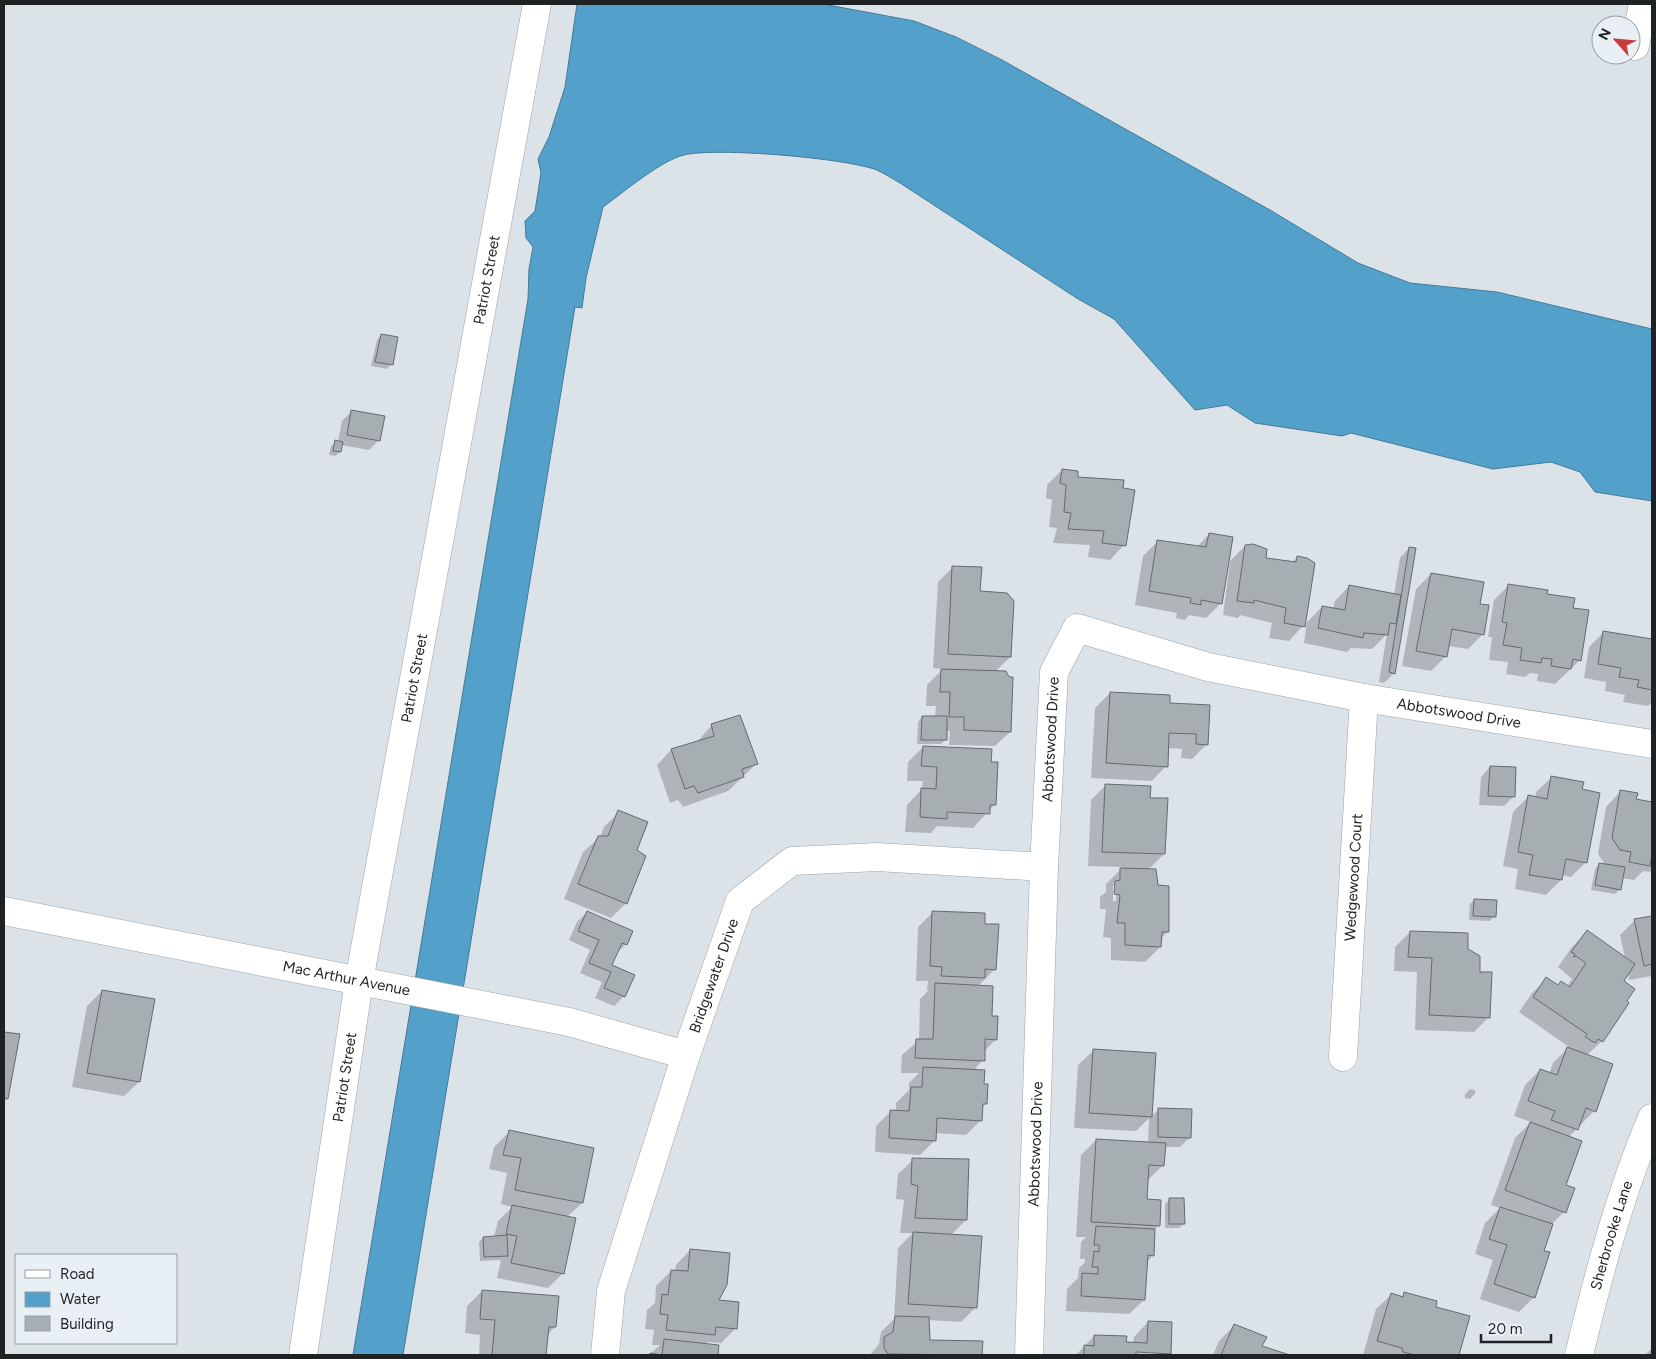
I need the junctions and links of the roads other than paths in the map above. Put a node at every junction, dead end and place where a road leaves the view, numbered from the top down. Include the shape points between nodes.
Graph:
1 (537, 4) edge
2 (1364, 698) junction
3 (1652, 744) edge
4 (1044, 867) junction
5 (4, 911) edge
6 (358, 981) junction
7 (686, 1055) junction
8 (1343, 1057) dead end
9 (1652, 1118) edge
10 (303, 1355) edge
11 (605, 1355) edge
12 (1029, 1355) edge
13 (1579, 1355) edge

1 - 6 street, Patriot Street
2 - 3 street, Abbotswood Drive
2 - 4 street, Abbotswood Drive via 1208,667 1077,628 1054,672
2 - 8 street, Wedgewood Court
4 - 7 street, Bridgewater Drive via 877,857 792,861 740,901
4 - 12 street, Abbotswood Drive
5 - 6 street, Mac Arthur Avenue
6 - 7 street, Mac Arthur Avenue via 569,1022
6 - 10 street, Patriot Street
7 - 11 street, Bridgewater Drive via 610,1291
9 - 13 street, Sherbrooke Lane via 1618,1213

